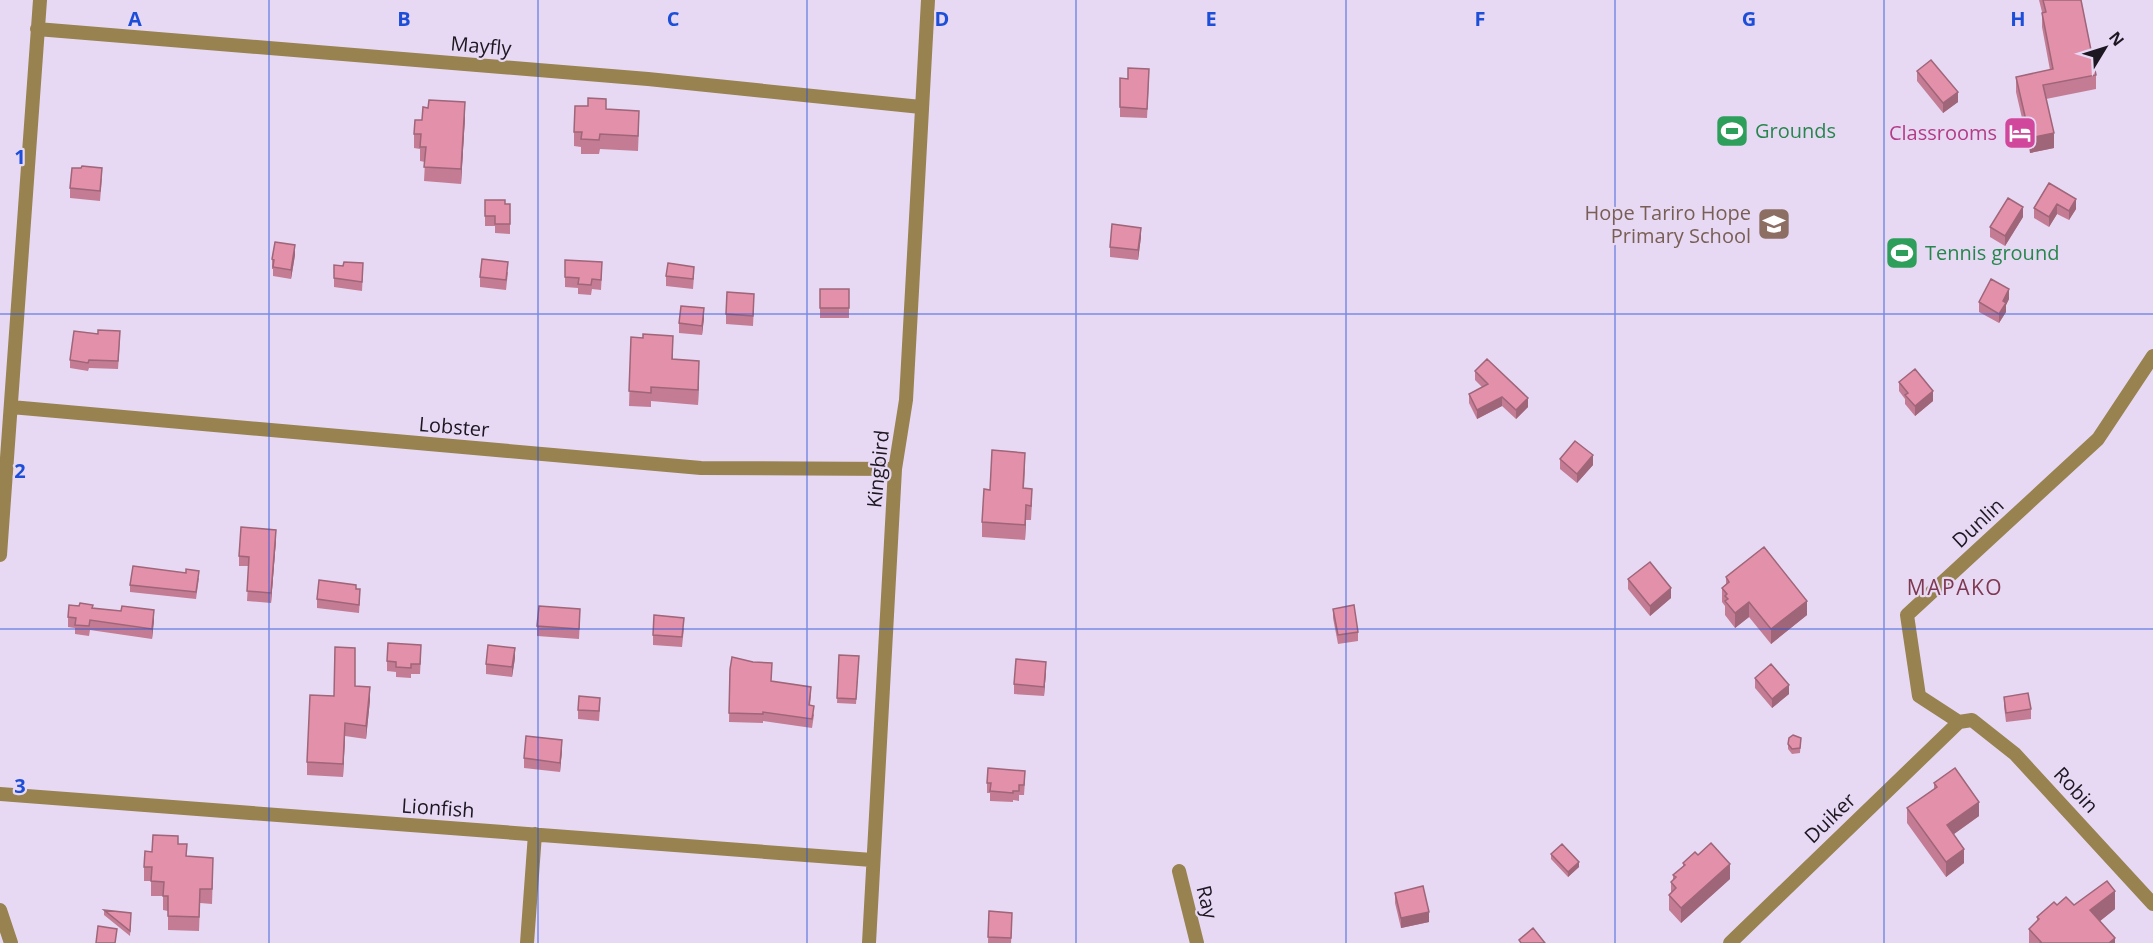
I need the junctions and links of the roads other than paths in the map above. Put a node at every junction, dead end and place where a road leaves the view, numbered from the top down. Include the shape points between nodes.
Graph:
1 (39, 0) edge
2 (928, 0) edge
3 (37, 29) junction
4 (921, 107) junction
5 (2153, 356) edge
6 (10, 407) junction
7 (895, 469) junction
8 (0, 555) edge
9 (1959, 722) junction
10 (0, 794) edge
11 (535, 834) junction
12 (872, 860) junction
13 (1179, 871) dead end
14 (2153, 904) edge
15 (0, 910) edge
16 (11, 943) edge
17 (527, 943) edge
18 (868, 943) edge
19 (1197, 943) edge
20 (1730, 943) edge

1 - 3 street
2 - 4 street, Kingbird
3 - 4 street, Mayfly via 648,79
3 - 6 street
4 - 7 street, Kingbird via 906,400
5 - 9 street, Dunlin via 2098,439 1906,615 1919,696
6 - 7 street, Lobster via 700,468
6 - 8 street
7 - 12 street, Kingbird
9 - 14 street, Robin via 1972,720 2015,754
9 - 20 street, Duiker
10 - 11 street, Lionfish
11 - 12 street, Lionfish
11 - 17 street
12 - 18 street, Kingbird
13 - 19 street, Ray
15 - 16 street

